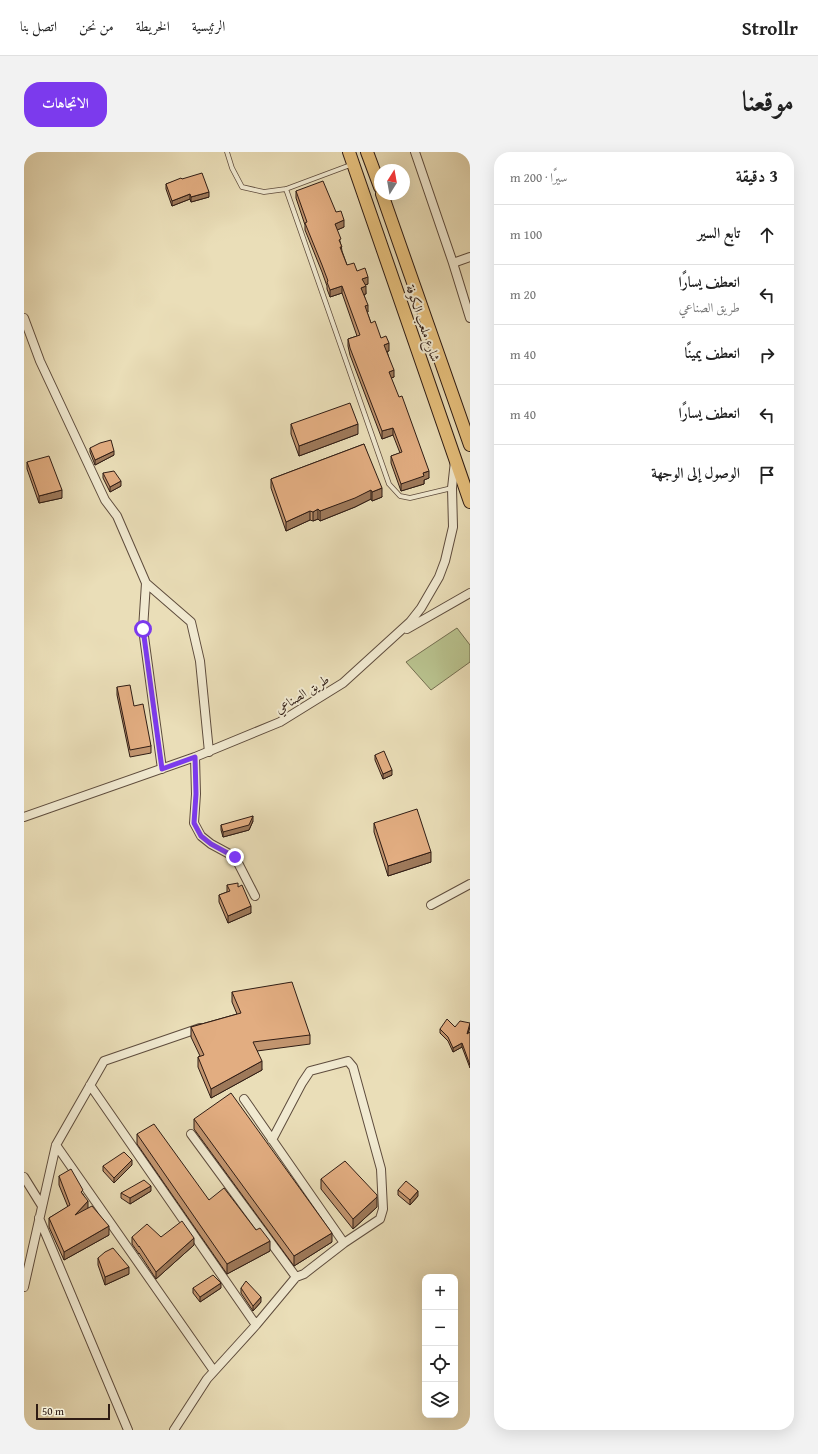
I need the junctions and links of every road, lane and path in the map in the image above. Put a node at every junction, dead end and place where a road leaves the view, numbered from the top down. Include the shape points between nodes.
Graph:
1 (227, 152) edge
2 (349, 152) edge
3 (367, 152) edge
4 (415, 152) edge
5 (353, 164) junction
6 (374, 170) edge
7 (374, 176) edge
8 (358, 179) junction
9 (286, 189) junction
10 (374, 196) edge
11 (384, 200) edge
12 (367, 204) junction
13 (470, 257) edge
14 (453, 263) junction
15 (24, 318) edge
16 (470, 318) edge
17 (470, 445) edge
18 (455, 459) junction
19 (452, 488) junction
20 (470, 502) edge
21 (146, 583) junction
22 (470, 593) edge
23 (397, 634) junction
24 (209, 752) junction
25 (195, 757) junction
26 (162, 769) junction
27 (24, 817) edge
28 (470, 884) edge
29 (255, 896) dead end
30 (431, 905) dead end
31 (202, 1027) edge
32 (90, 1085) junction
33 (244, 1099) dead end
34 (191, 1134) dead end
35 (272, 1140) junction
36 (56, 1144) junction
37 (24, 1177) edge
38 (42, 1206) junction
39 (39, 1218) junction
40 (344, 1243) junction
41 (296, 1278) junction
42 (24, 1287) edge
43 (256, 1325) junction
44 (214, 1371) junction
45 (128, 1430) edge
46 (174, 1430) edge

1 - 9 lane via 242,187 264,192
2 - 5 main road, شارع ملعب الكوفة
3 - 6 main road, شارع ملعب الكوفة
4 - 14 street
5 - 8 main road, شارع ملعب الكوفة
5 - 9 lane
7 - 8 main road via 365,181
8 - 12 main road, شارع ملعب الكوفة
9 - 19 lane via 389,484 400,496 410,498
10 - 12 main road
11 - 17 main road, شارع ملعب الكوفة
12 - 18 main road, شارع ملعب الكوفة
13 - 14 street
14 - 16 street
15 - 21 street via 40,361 105,500 117,516
18 - 19 street, طريق الصناعي
18 - 20 main road, شارع ملعب الكوفة
19 - 23 street, طريق الصناعي via 453,527 445,561 421,608
21 - 24 street via 191,622 200,661
21 - 26 street via 143,629
22 - 23 street
23 - 24 street, طريق الصناعي via 343,683 280,722
24 - 25 street, طريق الصناعي
25 - 26 street, طريق الصناعي
25 - 29 street via 194,823 201,836 235,857
26 - 27 street, طريق الصناعي
28 - 30 street
31 - 32 street via 104,1061
32 - 36 street
32 - 43 street
33 - 35 street
34 - 41 street
35 - 40 street
35 - 40 street via 310,1071 348,1061 353,1067 381,1169 383,1209 380,1220
36 - 38 street
36 - 44 street
37 - 38 street
38 - 39 street
39 - 42 street
39 - 45 street
40 - 41 street
41 - 43 street
43 - 44 street
44 - 46 street

